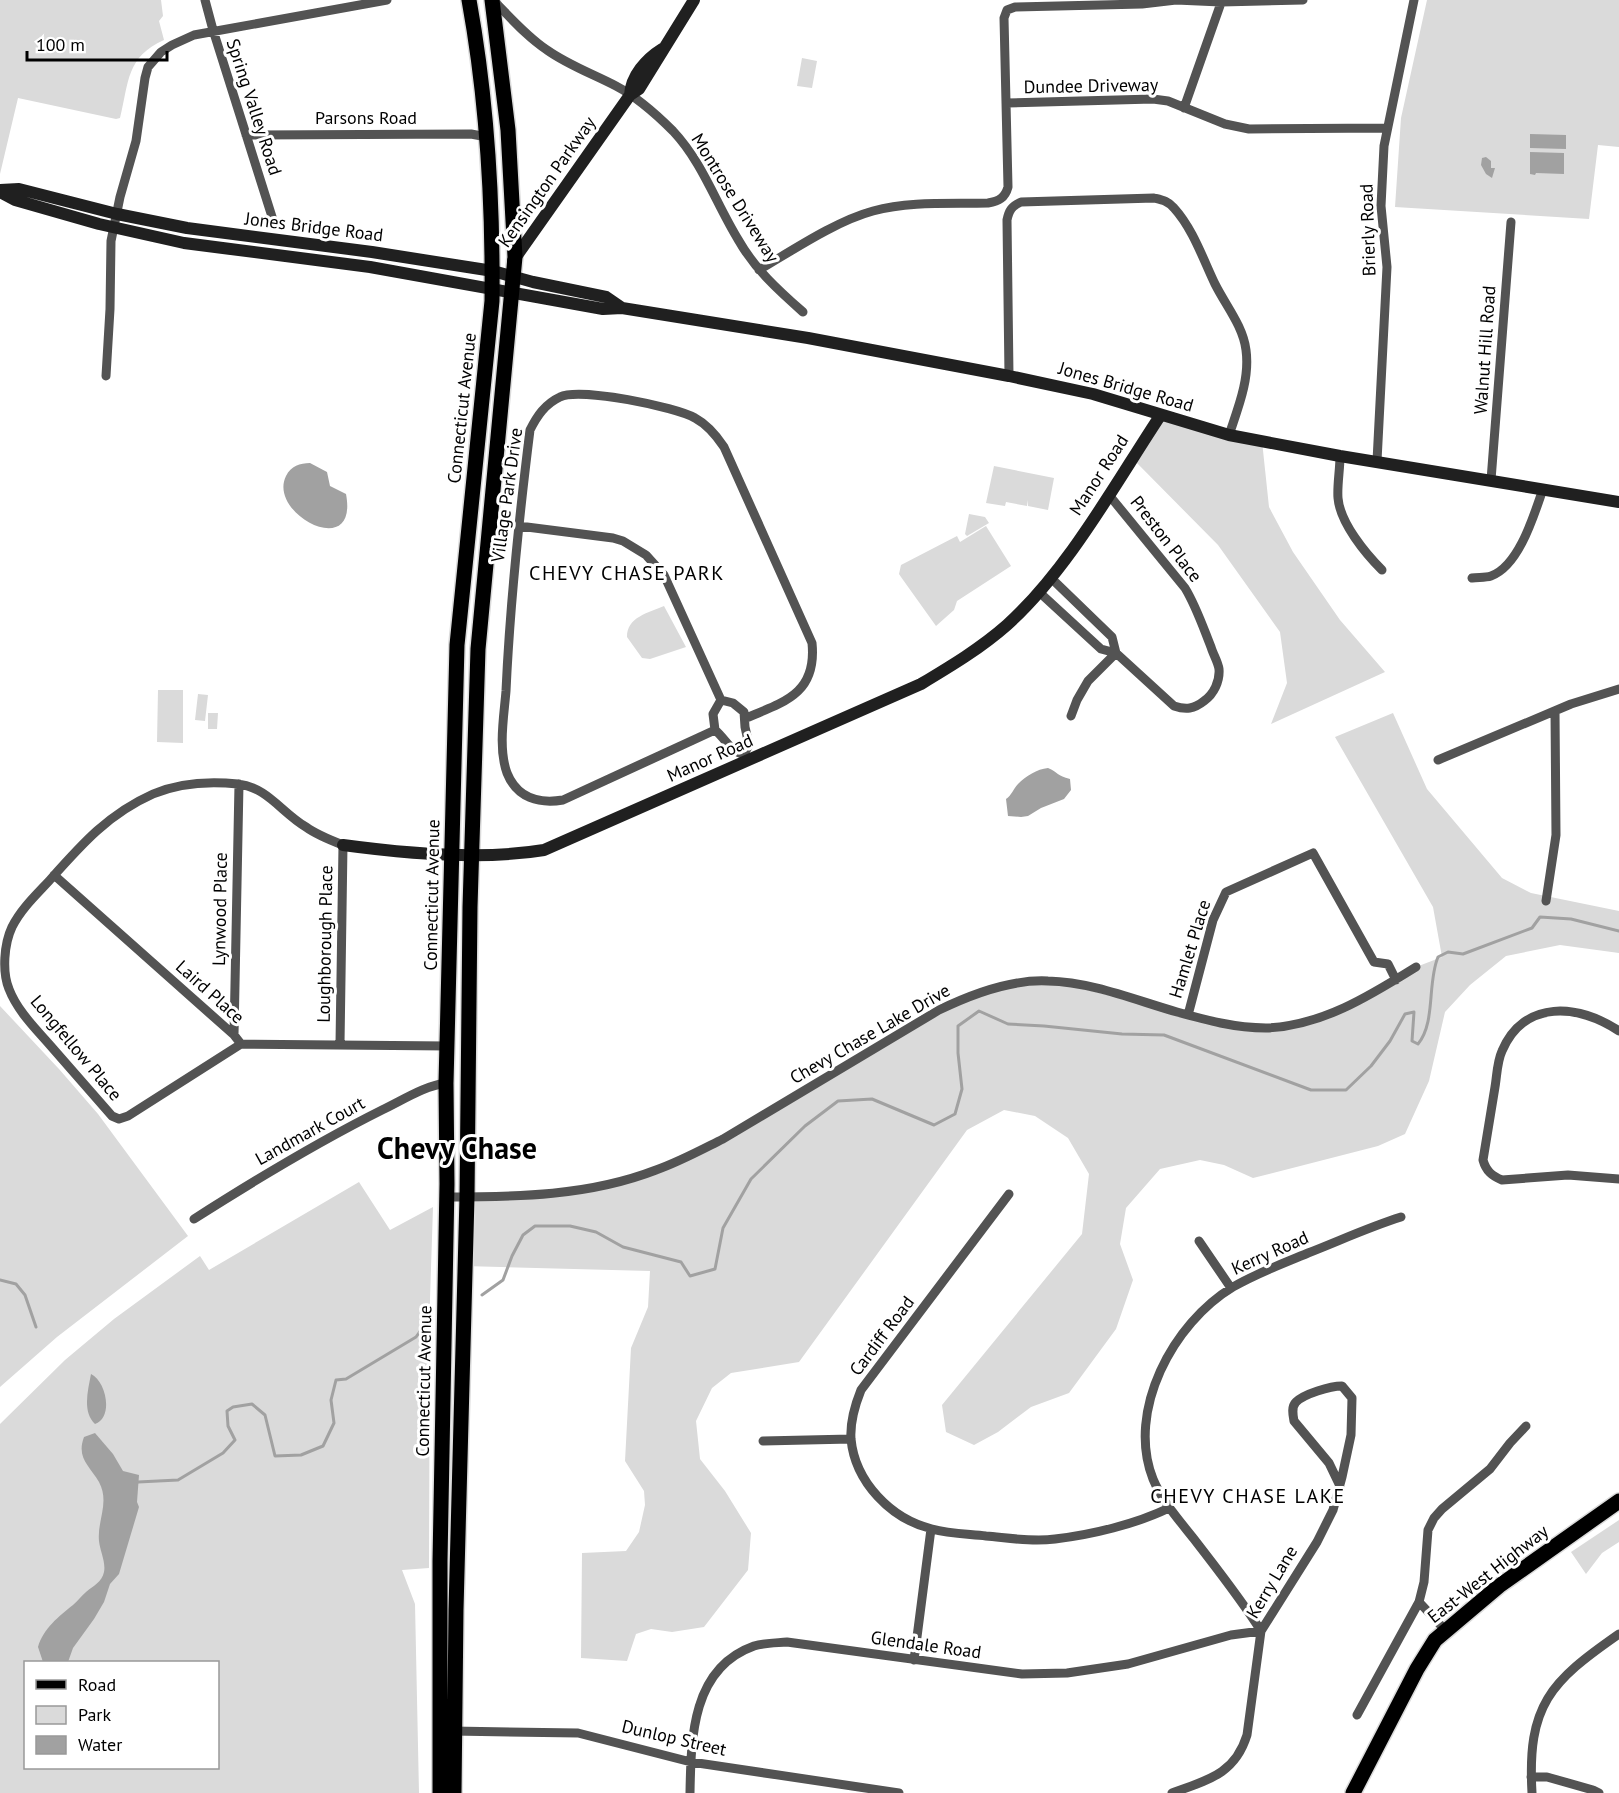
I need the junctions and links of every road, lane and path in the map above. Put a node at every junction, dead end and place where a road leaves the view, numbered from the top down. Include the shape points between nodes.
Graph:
1 (205, 0) edge
2 (387, 0) edge
3 (469, 0) edge
4 (493, 0) edge
5 (694, 0) edge
6 (1303, 0) edge
7 (1414, 0) edge
8 (1160, 1) edge
9 (1222, 1) edge
10 (213, 30) junction
11 (630, 95) junction
12 (1007, 103) junction
13 (1184, 108) junction
14 (1387, 128) junction
15 (246, 135) junction
16 (487, 136) junction
17 (0, 191) edge
18 (117, 214) junction
19 (1511, 222) dead end
20 (274, 223) dead end
21 (114, 228) junction
22 (516, 257) junction
23 (759, 270) junction
24 (506, 278) junction
25 (493, 289) junction
26 (803, 312) dead end
27 (106, 376) dead end
28 (1009, 376) junction
29 (1160, 416) junction
30 (1229, 435) junction
31 (1340, 456) junction
32 (1377, 461) junction
33 (1491, 480) junction
34 (1543, 489) junction
35 (1109, 495) junction
36 (1619, 502) edge
37 (519, 526) junction
38 (1382, 570) dead end
39 (1051, 578) junction
40 (1472, 578) dead end
41 (1039, 592) junction
42 (1116, 653) junction
43 (1619, 688) edge
44 (721, 700) junction
45 (1555, 711) junction
46 (1071, 716) dead end
47 (746, 718) junction
48 (715, 730) junction
49 (746, 758) junction
50 (1438, 760) dead end
51 (238, 784) junction
52 (166, 789) joint
53 (343, 845) junction
54 (452, 854) junction
55 (472, 854) junction
56 (54, 875) junction
57 (1546, 901) dead end
58 (1416, 967) dead end
59 (1396, 980) junction
60 (1188, 1015) junction
61 (1619, 1031) edge
62 (234, 1035) junction
63 (240, 1044) junction
64 (340, 1044) junction
65 (448, 1046) junction
66 (446, 1083) junction
67 (1619, 1179) edge
68 (1009, 1194) dead end
69 (447, 1197) junction
70 (467, 1197) junction
71 (1401, 1217) dead end
72 (194, 1219) dead end
73 (1199, 1241) dead end
74 (1231, 1288) junction
75 (1526, 1426) dead end
76 (851, 1439) junction
77 (763, 1441) dead end
78 (1340, 1486) junction
79 (1619, 1501) edge
80 (1169, 1508) junction
81 (931, 1529) junction
82 (1419, 1602) junction
83 (1444, 1630) junction
84 (1261, 1631) junction
85 (1619, 1634) edge
86 (914, 1660) junction
87 (1357, 1714) dead end
88 (447, 1731) junction
89 (691, 1762) junction
90 (1531, 1777) junction
91 (888, 1792) edge
92 (440, 1793) edge
93 (454, 1793) edge
94 (690, 1793) edge
95 (899, 1793) edge
96 (1173, 1793) edge
97 (1353, 1793) edge
98 (1532, 1793) edge
99 (1599, 1793) edge

1 - 10 street, Spring Valley Road
2 - 10 street
3 - 16 main road, Connecticut Avenue
4 - 11 street, Montrose Driveway via 548,51
4 - 22 main road, Connecticut Avenue via 508,130
5 - 11 main road, Kensington Parkway via 665,46 650,56 631,84
6 - 9 street
7 - 14 street, Brierly Road
8 - 9 street
8 - 12 street via 1007,10
9 - 13 street
10 - 15 street, Spring Valley Road
10 - 18 street via 172,45 148,67
11 - 22 main road, Kensington Parkway
11 - 23 street, Montrose Driveway via 657,116 692,154
12 - 13 street, Dundee Driveway via 1154,99
12 - 23 street via 1008,187 1004,197 988,203 904,205 875,211 843,223
13 - 14 street, Dundee Driveway via 1249,129
14 - 32 street, Brierly Road via 1381,206 1387,267
15 - 16 street, Parsons Road
15 - 20 street, Spring Valley Road
16 - 24 main road, Connecticut Avenue
17 - 18 main road, Jones Bridge Road via 19,189
17 - 21 main road, Jones Bridge Road via 15,200
18 - 21 street
18 - 24 main road, Jones Bridge Road via 187,228 372,252
19 - 33 street, Walnut Hill Road
21 - 25 main road, Jones Bridge Road via 184,243 370,267
21 - 27 street
22 - 24 main road, Connecticut Avenue
23 - 26 street, Montrose Driveway
24 - 25 main road, Connecticut Avenue
24 - 28 main road, Jones Bridge Road via 603,309 622,308 808,338
24 - 55 main road, Connecticut Avenue via 478,649
25 - 54 main road, Connecticut Avenue via 457,645
28 - 29 main road, Jones Bridge Road via 1093,394
28 - 30 street via 1007,220 1014,205 1110,199 1166,201 1187,225 1240,329 1246,351 1245,385
29 - 30 main road, Jones Bridge Road
29 - 35 main road, Manor Road
30 - 31 main road, Jones Bridge Road
31 - 32 main road, Jones Bridge Road
31 - 38 street via 1338,500 1342,511 1367,555
32 - 33 main road, Jones Bridge Road
33 - 34 main road, Jones Bridge Road
34 - 36 main road, Jones Bridge Road
34 - 40 street via 1512,559 1491,576
35 - 39 main road, Manor Road
35 - 42 street, Preston Place via 1189,594 1219,668 1218,681 1205,701 1184,709 1174,705
37 - 44 street via 613,538 646,555 664,575
37 - 47 street, Village Park Drive via 530,430 546,406 562,396 579,393 637,402 685,413 703,423 724,447 812,643 813,664 806,684 793,696
37 - 48 street, Village Park Drive via 503,740 507,772 514,785 532,799 563,800
39 - 41 main road, Manor Road
39 - 42 street, Preston Place via 1112,637
41 - 42 street, Preston Place via 1101,649
41 - 49 main road, Manor Road via 969,655 921,684
42 - 46 street via 1088,681
43 - 45 street
44 - 47 street via 739,706
44 - 48 street via 713,714
45 - 50 street
45 - 57 street via 1556,835
47 - 49 street
48 - 49 street
49 - 55 main road, Manor Road via 544,850
51 - 52 street, Manor Road via 196,783
51 - 53 street, Manor Road via 260,790 305,827
51 - 62 street, Lynwood Place
52 - 56 street, Longfellow Place via 95,830
53 - 54 main road, Manor Road
53 - 64 street, Loughborough Place
54 - 55 main road, Manor Road
54 - 65 main road, Connecticut Avenue
55 - 70 main road, Connecticut Avenue
56 - 62 street, Laird Place
56 - 63 street, Longfellow Place via 22,910 11,929 5,956 8,989 21,1011 111,1116 128,1116
58 - 59 street, Chevy Chase Lake Drive
59 - 60 street, Chevy Chase Lake Drive via 1355,1004 1290,1025 1238,1027
59 - 60 street, Hamlet Place via 1388,964 1374,962 1312,853 1226,892 1213,920
60 - 70 street, Chevy Chase Lake Drive via 1086,986 1047,980 988,990 939,1010 723,1139 655,1171 556,1194
61 - 67 street via 1591,1016 1561,1010 1525,1020 1513,1033 1500,1059 1483,1160 1485,1167 1502,1180 1568,1175
62 - 63 street, Laird Place
63 - 64 street, Laird Place
64 - 65 street, Laird Place
65 - 66 main road, Connecticut Avenue
66 - 69 main road, Connecticut Avenue
66 - 72 street, Landmark Court via 414,1094 338,1133
68 - 76 street, Cardiff Road via 861,1390
69 - 70 street, Chevy Chase Lake Drive
69 - 88 main road, Connecticut Avenue via 440,1561
70 - 88 main road, Connecticut Avenue
71 - 74 street, Kerry Road
73 - 74 street
74 - 80 street, Kerry Road via 1199,1315 1178,1340 1150,1396 1144,1427 1146,1455 1153,1479
75 - 82 street, East-West Highway via 1490,1469 1434,1518 1428,1530
76 - 77 street
76 - 81 street, Cardiff Road via 860,1471 876,1496 899,1515
78 - 78 street, Kerry Lane via 1353,1408 1348,1391 1336,1386 1296,1401 1292,1415 1329,1463
78 - 84 street, Kerry Lane via 1317,1542
79 - 83 main road, East-West Highway via 1498,1586
80 - 81 street, Cardiff Road via 1094,1533 1054,1540
80 - 84 street, Kerry Road
81 - 86 street
82 - 83 street
82 - 87 street, East-West Highway
83 - 97 main road, East-West Highway via 1417,1669
84 - 86 street, Glendale Road via 1231,1635 1128,1664 1067,1673 1022,1674
84 - 96 street, Kerry Lane via 1242,1750 1229,1767 1210,1779
85 - 90 street via 1579,1662 1557,1683 1543,1705 1533,1739
86 - 89 street, Glendale Road via 787,1642 755,1646 732,1658 708,1682 699,1703
88 - 89 street, Dunlop Street via 578,1733
88 - 92 main road, Connecticut Avenue
88 - 93 main road, Connecticut Avenue
89 - 91 street, Dunlop Street
89 - 94 street, Glendale Road
90 - 98 street
90 - 99 street via 1547,1777
91 - 95 street, Dunlop Street

